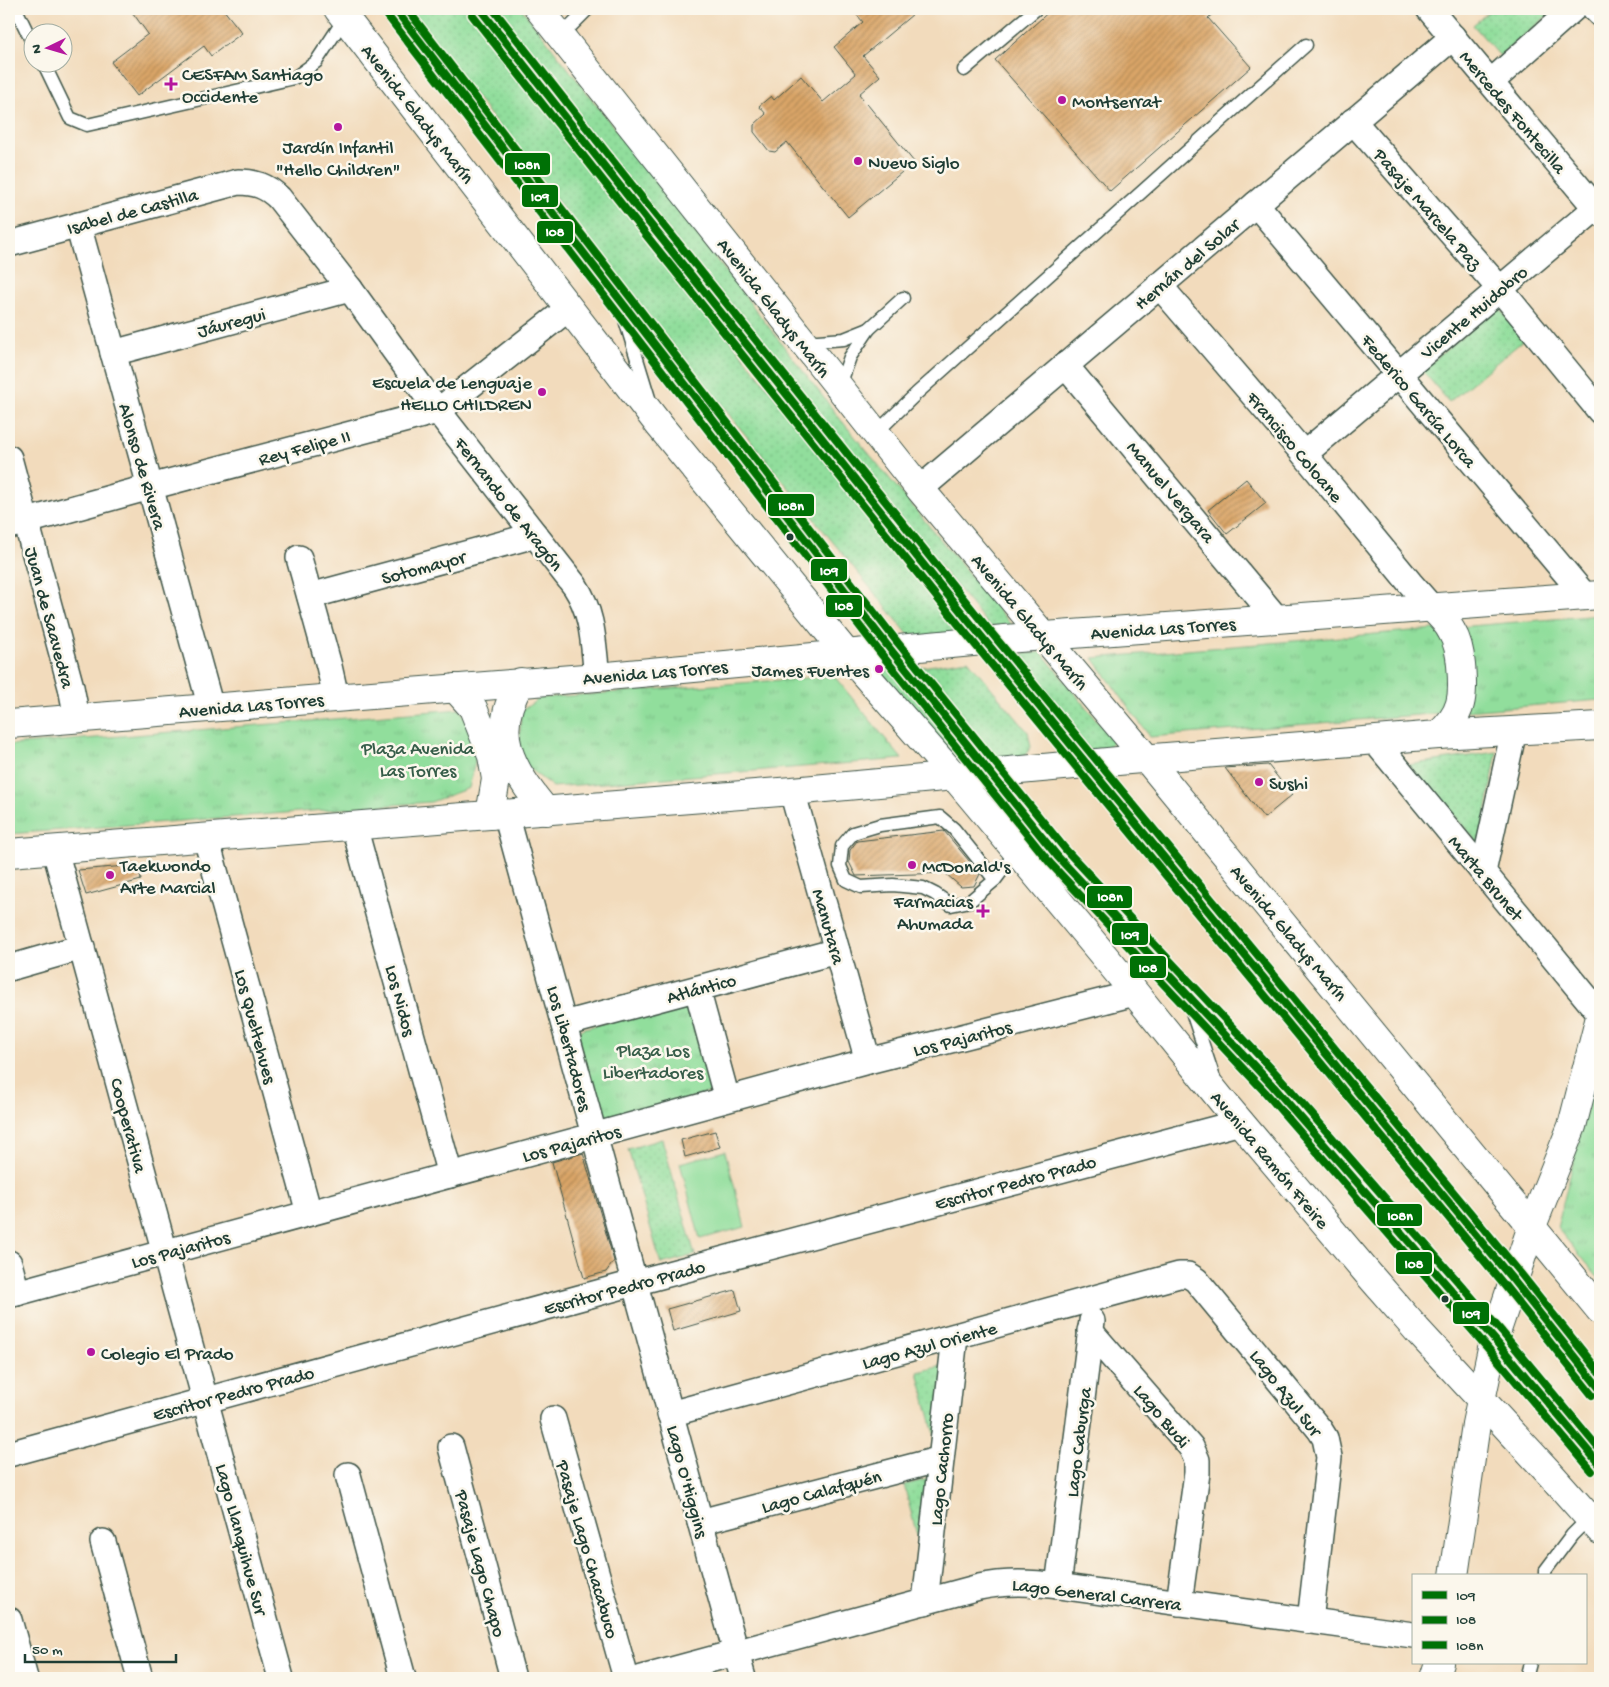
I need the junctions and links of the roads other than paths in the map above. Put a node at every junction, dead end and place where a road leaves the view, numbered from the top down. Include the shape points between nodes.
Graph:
1 (16, 9) edge
2 (395, 9) edge
3 (480, 9) edge
4 (539, 9) edge
5 (588, 9) edge
6 (1036, 9) edge
7 (1429, 9) edge
8 (1573, 9) edge
9 (1595, 9) edge
10 (342, 13) edge
11 (1600, 14) edge
12 (22, 22) edge
13 (561, 36) junction
14 (1452, 37) junction
15 (1306, 45) dead end
16 (964, 70) dead end
17 (48, 72) edge
18 (1491, 82) junction
19 (1353, 121) junction
20 (256, 184) joint
21 (1256, 204) junction
22 (1598, 210) edge
23 (78, 225) junction
24 (9, 244) edge
25 (1159, 285) junction
26 (350, 289) junction
27 (1500, 289) junction
28 (903, 298) dead end
29 (619, 300) junction
30 (569, 308) junction
31 (869, 329) junction
32 (805, 342) junction
33 (112, 353) junction
34 (1065, 365) junction
35 (1398, 374) junction
36 (839, 388) junction
37 (438, 411) junction
38 (1600, 411) edge
39 (660, 426) junction
40 (875, 434) junction
41 (1304, 454) junction
42 (9, 458) edge
43 (150, 487) junction
44 (920, 489) junction
45 (17, 524) edge
46 (536, 535) junction
47 (299, 558) dead end
48 (310, 596) junction
49 (1593, 596) edge
50 (1432, 608) junction
51 (1278, 619) junction
52 (1044, 636) junction
53 (986, 641) junction
54 (890, 650) junction
55 (846, 653) junction
56 (597, 677) junction
57 (521, 682) junction
58 (455, 688) junction
59 (336, 697) junction
60 (211, 708) junction
61 (77, 718) junction
62 (9, 724) edge
63 (1600, 726) edge
64 (1514, 730) junction
65 (1438, 735) junction
66 (1375, 741) junction
67 (1146, 759) junction
68 (1086, 764) junction
69 (990, 774) junction
70 (954, 776) junction
71 (792, 791) junction
72 (546, 811) junction
73 (498, 815) junction
74 (354, 826) junction
75 (206, 838) junction
76 (55, 850) junction
77 (1016, 852) junction
78 (9, 853) edge
79 (1483, 872) junction
80 (995, 880) junction
81 (82, 948) junction
82 (837, 951) junction
83 (9, 968) edge
84 (697, 988) junction
85 (1186, 992) junction
86 (1135, 993) junction
87 (1600, 1016) edge
88 (564, 1024) junction
89 (868, 1061) junction
90 (727, 1099) junction
91 (1223, 1102) junction
92 (1241, 1122) junction
93 (594, 1136) junction
94 (450, 1175) junction
95 (309, 1213) junction
96 (1532, 1226) junction
97 (165, 1253) junction
98 (9, 1262) edge
99 (1188, 1275) joint
100 (1513, 1280) junction
101 (634, 1283) junction
102 (13, 1294) edge
103 (1094, 1299) junction
104 (1600, 1310) edge
105 (1090, 1331) junction
106 (955, 1336) junction
107 (1494, 1339) junction
108 (1600, 1389) edge
109 (205, 1400) junction
110 (1480, 1400) junction
111 (670, 1414) junction
112 (553, 1419) dead end
113 (1518, 1440) junction
114 (451, 1447) dead end
115 (9, 1454) edge
116 (1471, 1457) junction
117 (941, 1459) junction
118 (1600, 1465) edge
119 (348, 1475) dead end
120 (700, 1522) junction
121 (1595, 1524) edge
122 (103, 1542) dead end
123 (1454, 1574) edge
124 (1545, 1574) edge
125 (1058, 1586) junction
126 (925, 1602) junction
127 (1179, 1602) junction
128 (9, 1620) edge
129 (1310, 1621) junction
130 (1412, 1635) edge
131 (736, 1653) junction
132 (1439, 1664) edge
133 (1530, 1664) edge
134 (25, 1678) edge
135 (140, 1678) edge
136 (281, 1678) edge
137 (403, 1678) edge
138 (513, 1678) edge
139 (626, 1678) edge
140 (642, 1678) edge
141 (743, 1678) edge
142 (1434, 1678) edge
143 (1526, 1678) edge

1 - 12 lane
2 - 29 lane
3 - 53 lane
4 - 13 main road, Avenida Gladys Marín
5 - 13 lane
6 - 16 lane
7 - 14 street, Mercedes Fontecilla
8 - 18 street
9 - 11 street
10 - 17 lane via 316,62 294,78 87,125 70,118
10 - 30 main road, Avenida Gladys Marín
13 - 32 main road, Avenida Gladys Marín
14 - 18 street, Mercedes Fontecilla
14 - 19 street, Hernán del Solar
15 - 40 lane via 923,387
18 - 22 street, Mercedes Fontecilla
19 - 21 street, Hernán del Solar
19 - 27 street, Pasaje Marcela Paz
20 - 23 street, Isabel de Castilla via 230,184
20 - 26 street, Fernando de Aragón via 279,198
21 - 25 street, Hernán del Solar
21 - 35 street, Federico García Lorca
22 - 27 street, Vicente Huidobro
23 - 24 street, Isabel de Castilla
23 - 33 street, Alonso de Rivera
25 - 34 street, Hernán del Solar
25 - 41 street, Francisco Coloane
26 - 33 street, Jáuregui
26 - 37 street, Fernando de Aragón
27 - 35 street, Vicente Huidobro
27 - 38 street, Pasaje Marcela Paz
28 - 31 lane
29 - 39 lane via 645,388
29 - 54 lane
30 - 37 street, Rey Felipe II
30 - 39 main road, Avenida Gladys Marín
31 - 32 lane via 844,339
31 - 36 lane via 850,357
32 - 36 main road, Avenida Gladys Marín
33 - 43 street, Alonso de Rivera
34 - 44 street, Hernán del Solar
34 - 51 street, Manuel Vergara
35 - 41 street, Vicente Huidobro
35 - 49 street, Federico García Lorca
36 - 40 main road, Avenida Gladys Marín
37 - 43 street, Rey Felipe II
37 - 46 street, Fernando de Aragón
39 - 55 main road, Avenida Gladys Marín
40 - 44 main road, Avenida Gladys Marín
41 - 50 street, Francisco Coloane
42 - 45 street, Juan de Saavedra
43 - 45 street, Rey Felipe II
43 - 60 street, Alonso de Rivera
44 - 52 main road, Avenida Gladys Marín
45 - 61 street, Juan de Saavedra via 68,678
46 - 48 street, Sotomayor
46 - 56 street, Fernando de Aragón via 585,603 591,621
47 - 48 street
48 - 59 street
49 - 50 main road, Avenida Las Torres
50 - 51 main road, Avenida Las Torres
50 - 65 main road via 1446,622 1457,642 1463,685 1458,712
51 - 52 main road, Avenida Las Torres
52 - 53 main road, Avenida Las Torres
52 - 67 main road, Avenida Gladys Marín
53 - 54 main road, Avenida Las Torres
53 - 68 lane
54 - 55 main road, Avenida Las Torres
54 - 69 lane
55 - 56 main road, Avenida Las Torres
55 - 70 main road, Avenida Gladys Marín
56 - 57 main road, Avenida Las Torres
57 - 58 main road, Avenida Las Torres
57 - 72 main road via 508,707 508,747 520,778
58 - 59 main road, Avenida Las Torres
58 - 73 main road via 473,708 492,756
59 - 60 main road, Avenida Las Torres
60 - 61 main road, Avenida Las Torres
61 - 62 main road, Avenida Las Torres
63 - 64 main road
64 - 65 main road
64 - 79 street
65 - 66 main road
66 - 67 main road
66 - 79 street, Marta Brunet
67 - 68 main road
67 - 96 main road, Avenida Gladys Marín
68 - 69 main road
68 - 100 lane
69 - 70 main road
69 - 85 lane via 1058,857
70 - 71 main road
70 - 77 main road, Avenida Ramón Freire
71 - 72 main road
71 - 82 street, Manutara
72 - 73 main road
73 - 74 main road
73 - 88 street, Los Libertadores
74 - 75 main road
74 - 94 street, Los Nidos
75 - 76 main road
75 - 95 street, Los Queltehues
76 - 78 main road
76 - 81 street, Cooperativa
77 - 80 lane
77 - 86 main road, Avenida Ramón Freire
79 - 87 street, Marta Brunet
80 - 80 lane via 970,901 951,905 923,888 893,885 861,887 846,880 840,866 842,846 853,833 880,825 940,818 954,829
81 - 83 street
81 - 97 street, Cooperativa
82 - 84 street, Atlántico
82 - 89 street, Manutara
84 - 88 street, Atlántico
84 - 90 street
85 - 91 lane
85 - 107 lane via 1272,1085
86 - 89 street, Los Pajaritos
86 - 91 main road, Avenida Ramón Freire
87 - 96 main road via 1572,1126
88 - 93 street, Los Libertadores
89 - 90 street, Los Pajaritos
90 - 93 street, Los Pajaritos
91 - 92 main road, Avenida Ramón Freire
92 - 101 street, Escritor Pedro Prado
92 - 110 main road, Avenida Ramón Freire via 1370,1276
93 - 94 street, Los Pajaritos
93 - 101 street, Los Libertadores
94 - 95 street, Los Pajaritos
95 - 97 street, Los Pajaritos
96 - 100 main road
96 - 104 main road, Avenida Gladys Marín
97 - 102 street, Los Pajaritos
97 - 109 street, Cooperativa
98 - 102 street
99 - 103 street, Lago Azul Oriente
99 - 129 street, Lago Azul Sur via 1196,1280 1325,1438 1329,1457
100 - 107 main road
100 - 108 lane
101 - 109 street, Escritor Pedro Prado
101 - 111 street, Lago O'Higgins
103 - 105 street, Lago Caburga
103 - 106 street, Lago Azul Oriente
105 - 125 street, Lago Caburga
105 - 127 street, Lago Budi via 1191,1447 1197,1460
106 - 111 street, Lago Azul Oriente
106 - 117 street, Lago Cachorro
107 - 110 main road
107 - 118 lane
109 - 115 street, Escritor Pedro Prado
109 - 136 street, Lago Llanquihue Sur
110 - 113 main road, Avenida Ramón Freire
110 - 116 main road
111 - 120 street, Lago O'Higgins
112 - 139 street, Pasaje Lago Chacabuco
113 - 116 main road via 1488,1440 1478,1446
113 - 121 main road, Avenida Ramón Freire
114 - 138 street, Pasaje Lago Chapo
116 - 123 main road
117 - 120 street, Lago Calafquén
117 - 126 street, Lago Cachorro
119 - 137 street
120 - 131 street, Lago O'Higgins
121 - 124 lane via 1572,1535
122 - 135 street
125 - 126 street, Lago General Carrera via 1007,1582
125 - 127 street, Lago General Carrera
126 - 131 street, Lago General Carrera
127 - 129 street, Lago General Carrera
128 - 134 street
129 - 130 street, Lago General Carrera
131 - 140 street, Lago General Carrera
131 - 141 street, Lago O'Higgins
132 - 142 main road
133 - 143 lane

